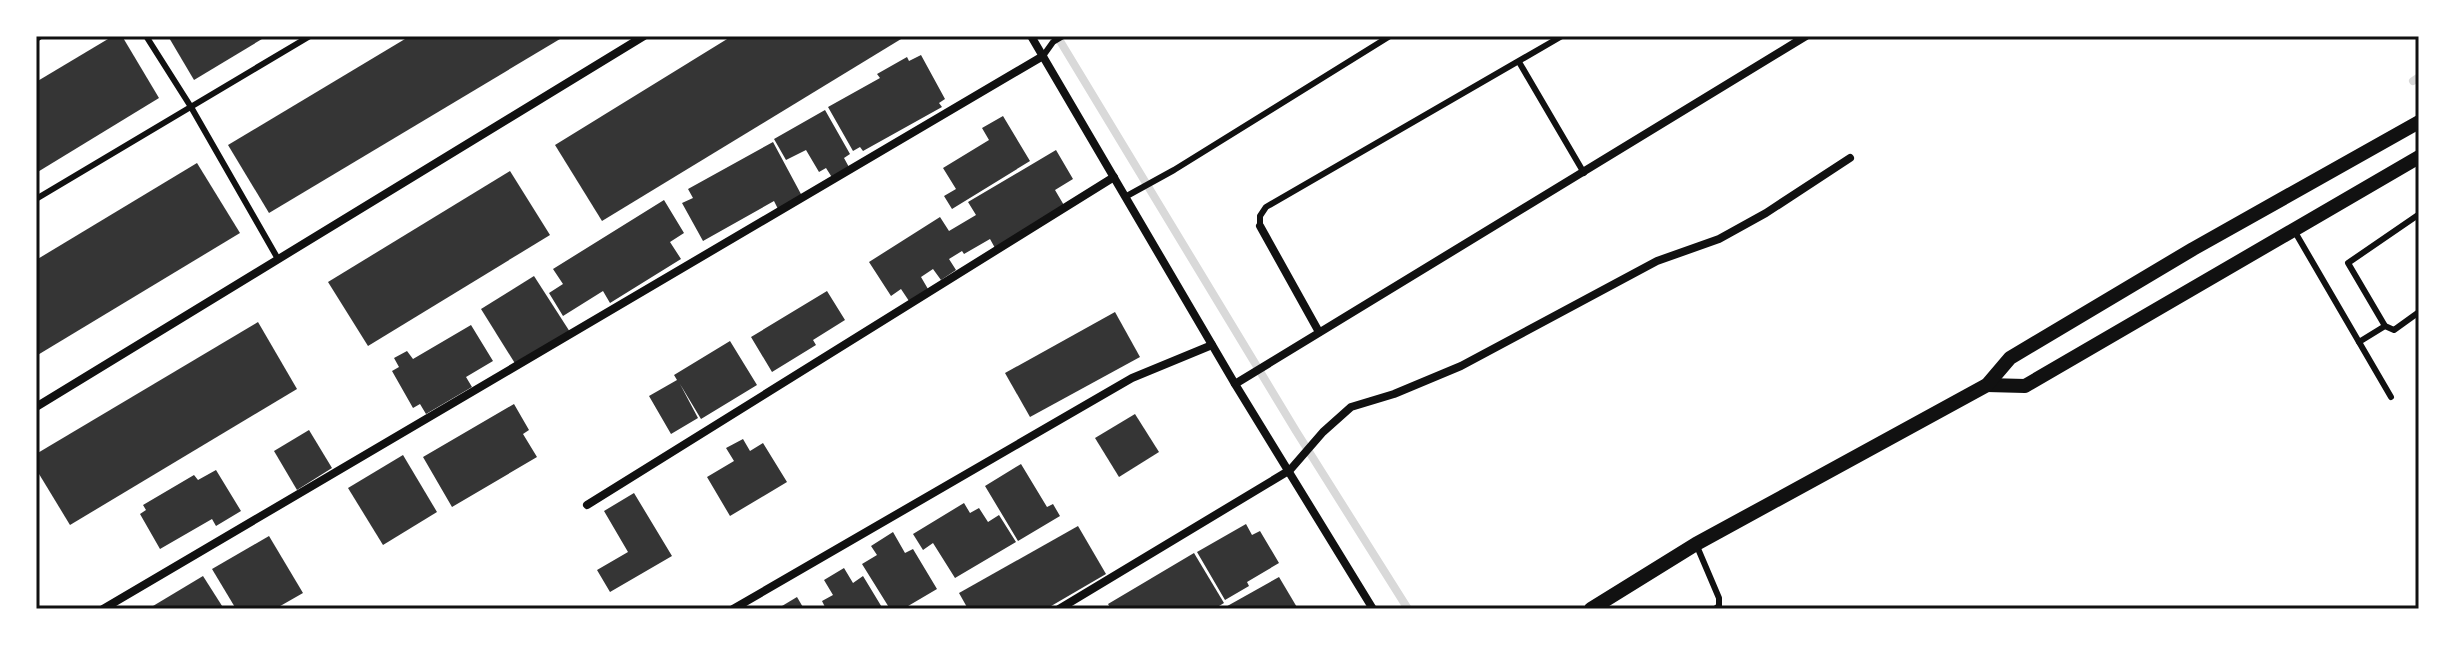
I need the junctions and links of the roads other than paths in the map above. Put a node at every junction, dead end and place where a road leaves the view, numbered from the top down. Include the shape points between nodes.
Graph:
1 (146, 36) edge
2 (310, 36) edge
3 (644, 36) edge
4 (1031, 36) edge
5 (1063, 36) edge
6 (1390, 36) edge
7 (1562, 36) edge
8 (1806, 36) edge
9 (630, 40) edge
10 (1043, 56) junction
11 (1519, 62) junction
12 (191, 107) junction
13 (2419, 122) edge
14 (2419, 157) edge
15 (1850, 158) dead end
16 (1584, 173) junction
17 (1114, 177) junction
18 (1125, 197) junction
19 (36, 199) edge
20 (2418, 215) edge
21 (1260, 226) joint
22 (2293, 229) junction
23 (278, 259) junction
24 (2419, 312) edge
25 (2385, 326) junction
26 (1319, 332) junction
27 (2359, 342) junction
28 (1212, 345) junction
29 (1235, 384) junction
30 (1987, 385) junction
31 (2391, 397) dead end
32 (36, 407) edge
33 (1290, 470) junction
34 (587, 505) dead end
35 (1696, 544) junction
36 (1718, 608) edge
37 (103, 609) edge
38 (733, 609) edge
39 (1059, 609) edge
40 (1373, 609) edge
41 (1591, 609) edge

1 - 12 lane
2 - 12 lane
3 - 9 street
4 - 10 street
5 - 10 lane
6 - 18 lane
7 - 11 lane
8 - 16 street
9 - 23 street
10 - 17 street
10 - 37 street
11 - 16 lane
11 - 21 lane via 1266,207
12 - 19 lane
12 - 23 lane
13 - 30 street via 2010,358
14 - 22 street
15 - 33 street via 1719,239 1657,261 1461,366 1351,407
16 - 26 street
17 - 18 street
17 - 34 street
18 - 28 street
20 - 25 lane via 2348,263
21 - 26 street
22 - 27 lane
22 - 30 street via 2025,386
23 - 32 street
24 - 25 lane via 2394,330
25 - 27 lane
26 - 29 street
27 - 31 lane
28 - 29 street
28 - 38 street via 1132,378
29 - 33 street
30 - 35 street
33 - 39 street
33 - 40 street
35 - 36 lane via 1719,598
35 - 41 street

